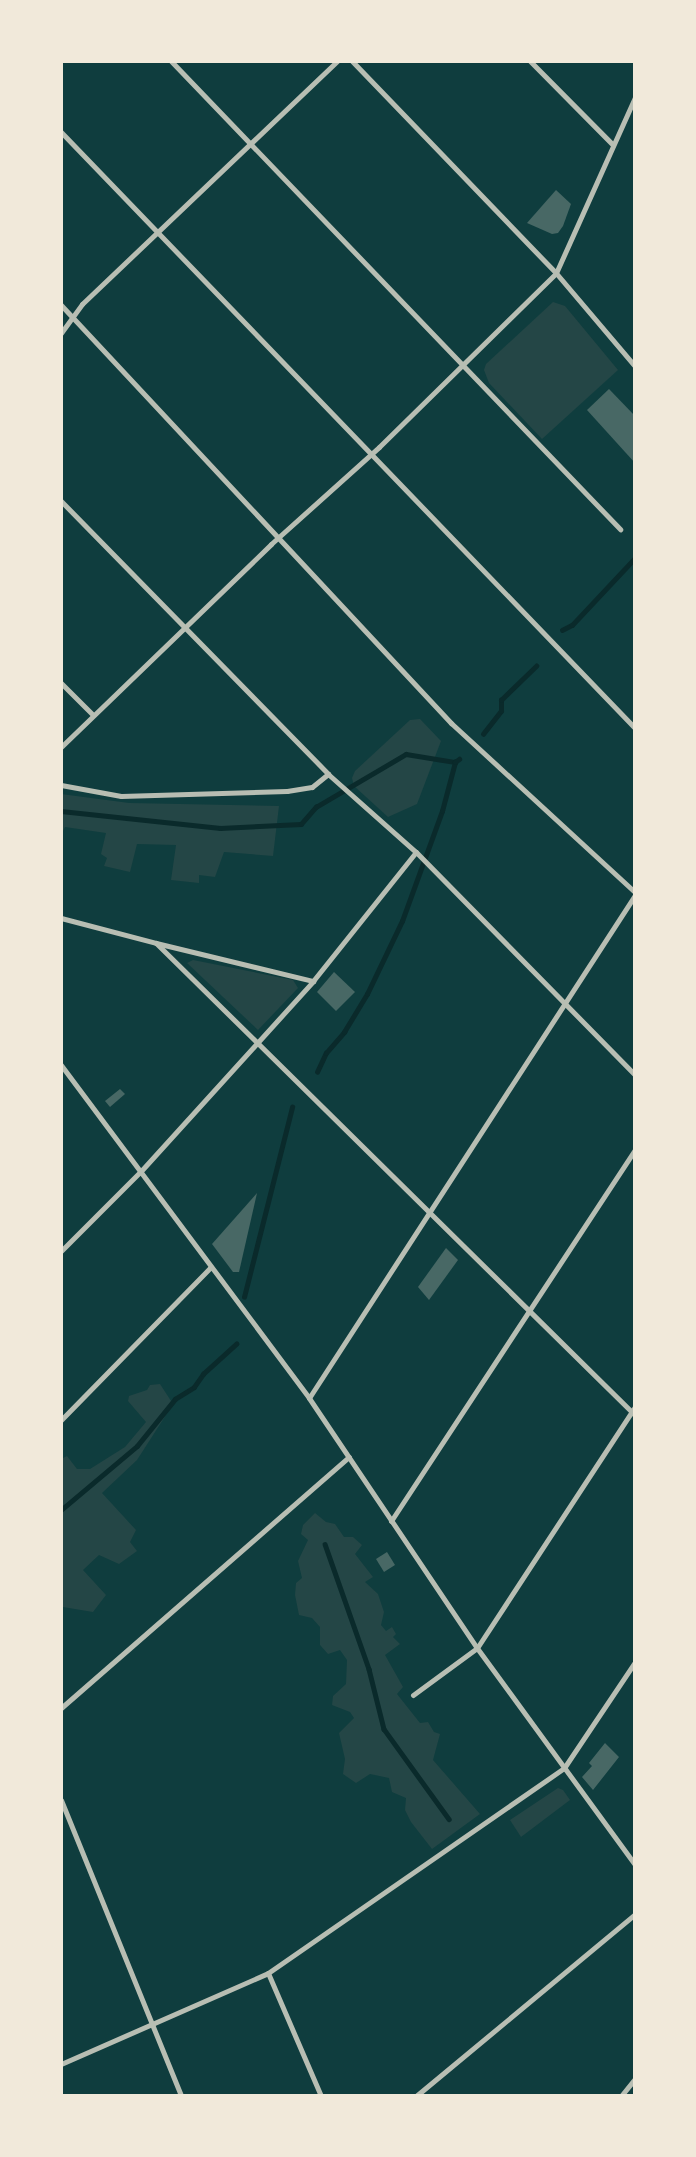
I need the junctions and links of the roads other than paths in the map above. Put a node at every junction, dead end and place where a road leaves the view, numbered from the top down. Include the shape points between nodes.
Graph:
1 (171, 61) edge
2 (337, 61) edge
3 (352, 61) edge
4 (530, 61) edge
5 (635, 97) edge
6 (61, 132) edge
7 (250, 143) junction
8 (613, 145) junction
9 (158, 233) junction
10 (556, 273) junction
11 (61, 305) edge
12 (73, 318) junction
13 (61, 332) edge
14 (462, 365) junction
15 (635, 366) edge
16 (371, 454) junction
17 (61, 501) edge
18 (620, 529) dead end
19 (277, 540) junction
20 (185, 628) junction
21 (61, 683) edge
22 (93, 715) junction
23 (635, 728) edge
24 (61, 747) edge
25 (328, 774) junction
26 (61, 785) edge
27 (416, 852) junction
28 (635, 893) edge
29 (61, 918) edge
30 (156, 943) junction
31 (313, 981) junction
32 (564, 1003) junction
33 (257, 1044) junction
34 (62, 1070) edge
35 (635, 1075) edge
36 (635, 1149) edge
37 (141, 1171) junction
38 (430, 1211) junction
39 (61, 1251) edge
40 (210, 1268) junction
41 (529, 1310) junction
42 (309, 1398) junction
43 (634, 1411) edge
44 (61, 1420) edge
45 (349, 1457) junction
46 (391, 1521) junction
47 (477, 1648) junction
48 (635, 1662) edge
49 (413, 1695) dead end
50 (61, 1708) edge
51 (564, 1768) junction
52 (61, 1801) edge
53 (635, 1865) edge
54 (635, 1914) edge
55 (268, 1973) junction
56 (151, 2026) junction
57 (61, 2064) edge
58 (635, 2079) edge
59 (181, 2096) edge
60 (321, 2096) edge
61 (416, 2096) edge
62 (621, 2096) edge

1 - 7 street
2 - 7 street
3 - 10 street
4 - 8 street
5 - 8 street
6 - 9 street
7 - 9 street
7 - 14 street
8 - 10 street
9 - 12 street via 82,304
9 - 16 street
10 - 14 street
10 - 15 street
11 - 12 street
12 - 13 street
12 - 19 street
14 - 16 street
14 - 18 street
16 - 19 street
16 - 23 street
17 - 20 street
19 - 20 street
19 - 28 street via 451,723
20 - 22 street
20 - 25 street
21 - 22 street
22 - 24 street
25 - 26 street via 312,787 287,791 121,796
25 - 27 street
27 - 31 street
27 - 32 street
28 - 32 street
29 - 30 street
30 - 31 street
30 - 33 street
31 - 33 street
32 - 35 street
32 - 38 street
33 - 37 street
33 - 38 street
34 - 37 street
36 - 41 street
37 - 39 street
37 - 40 street
38 - 41 street
38 - 42 street
40 - 42 street
40 - 44 street
41 - 43 street
41 - 46 street
42 - 45 street
43 - 47 street
45 - 46 street
45 - 50 street
46 - 47 street
47 - 49 street
47 - 51 street
48 - 51 street
51 - 53 street
51 - 55 street
52 - 56 street
54 - 61 street
55 - 56 street
55 - 60 street
56 - 57 street
56 - 59 street
58 - 62 street

